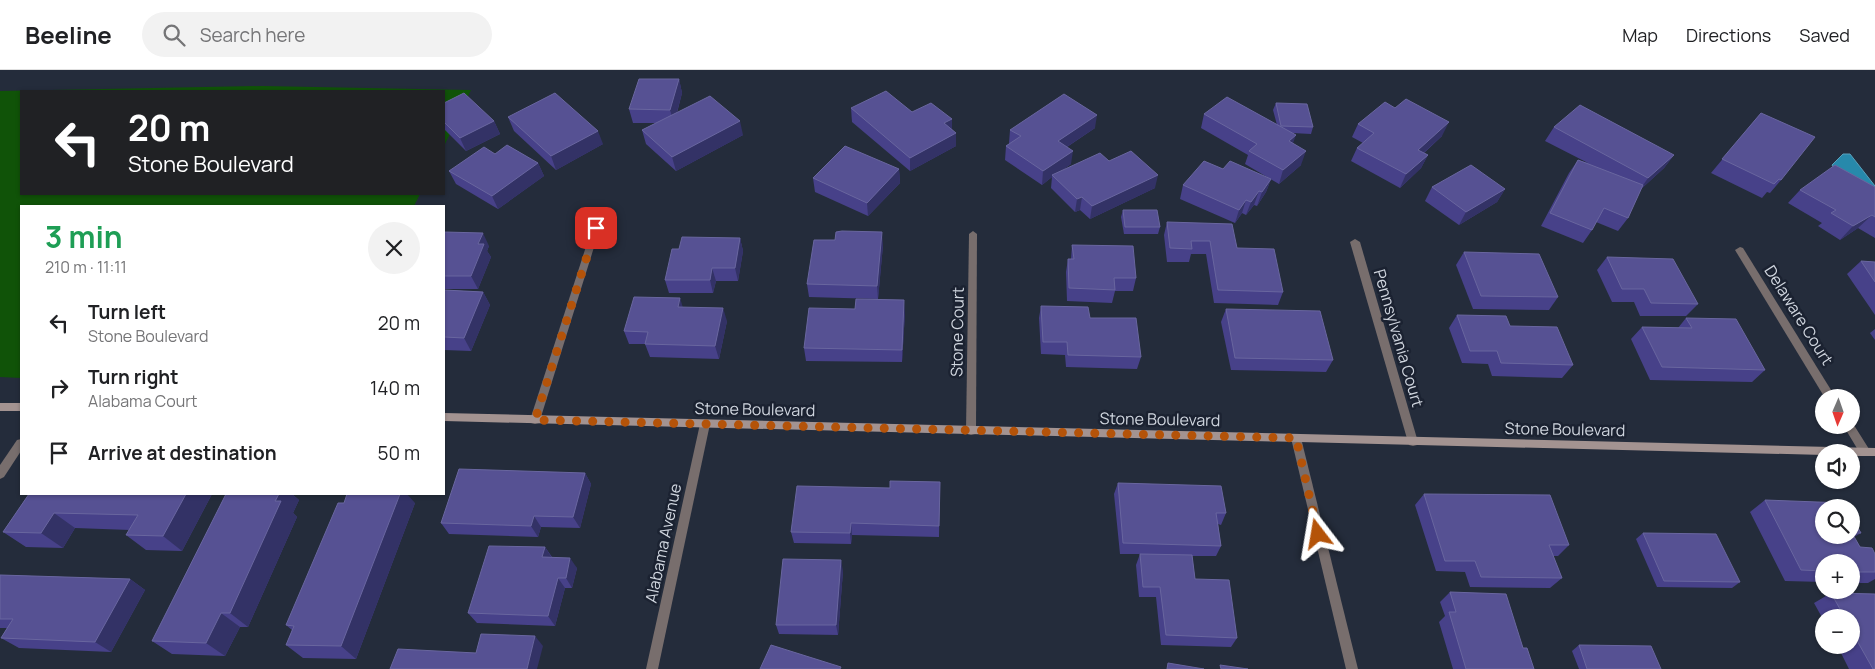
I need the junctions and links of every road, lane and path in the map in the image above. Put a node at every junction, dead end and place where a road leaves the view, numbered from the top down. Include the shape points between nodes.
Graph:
1 (596, 228) dead end
2 (973, 234) dead end
3 (1355, 242) dead end
4 (1740, 250) dead end
5 (1825, 389) edge
6 (0, 407) edge
7 (20, 408) edge
8 (445, 417) edge
9 (535, 420) junction
10 (705, 424) junction
11 (971, 431) junction
12 (1855, 434) edge
13 (1296, 438) junction
14 (1413, 442) junction
15 (20, 444) edge
16 (1870, 452) edge
17 (0, 474) edge
18 (652, 669) edge
19 (1352, 669) edge

1 - 9 street
2 - 11 street, Stone Court
3 - 14 street, Pennsylvania Court
4 - 5 street, Delaware Court
6 - 7 street
8 - 9 street, Stone Boulevard
9 - 10 street, Stone Boulevard
10 - 11 street, Stone Boulevard
10 - 18 street, Alabama Avenue
11 - 13 street, Stone Boulevard
12 - 16 street
13 - 14 street, Stone Boulevard
13 - 19 street
14 - 16 street, Stone Boulevard
15 - 17 street

